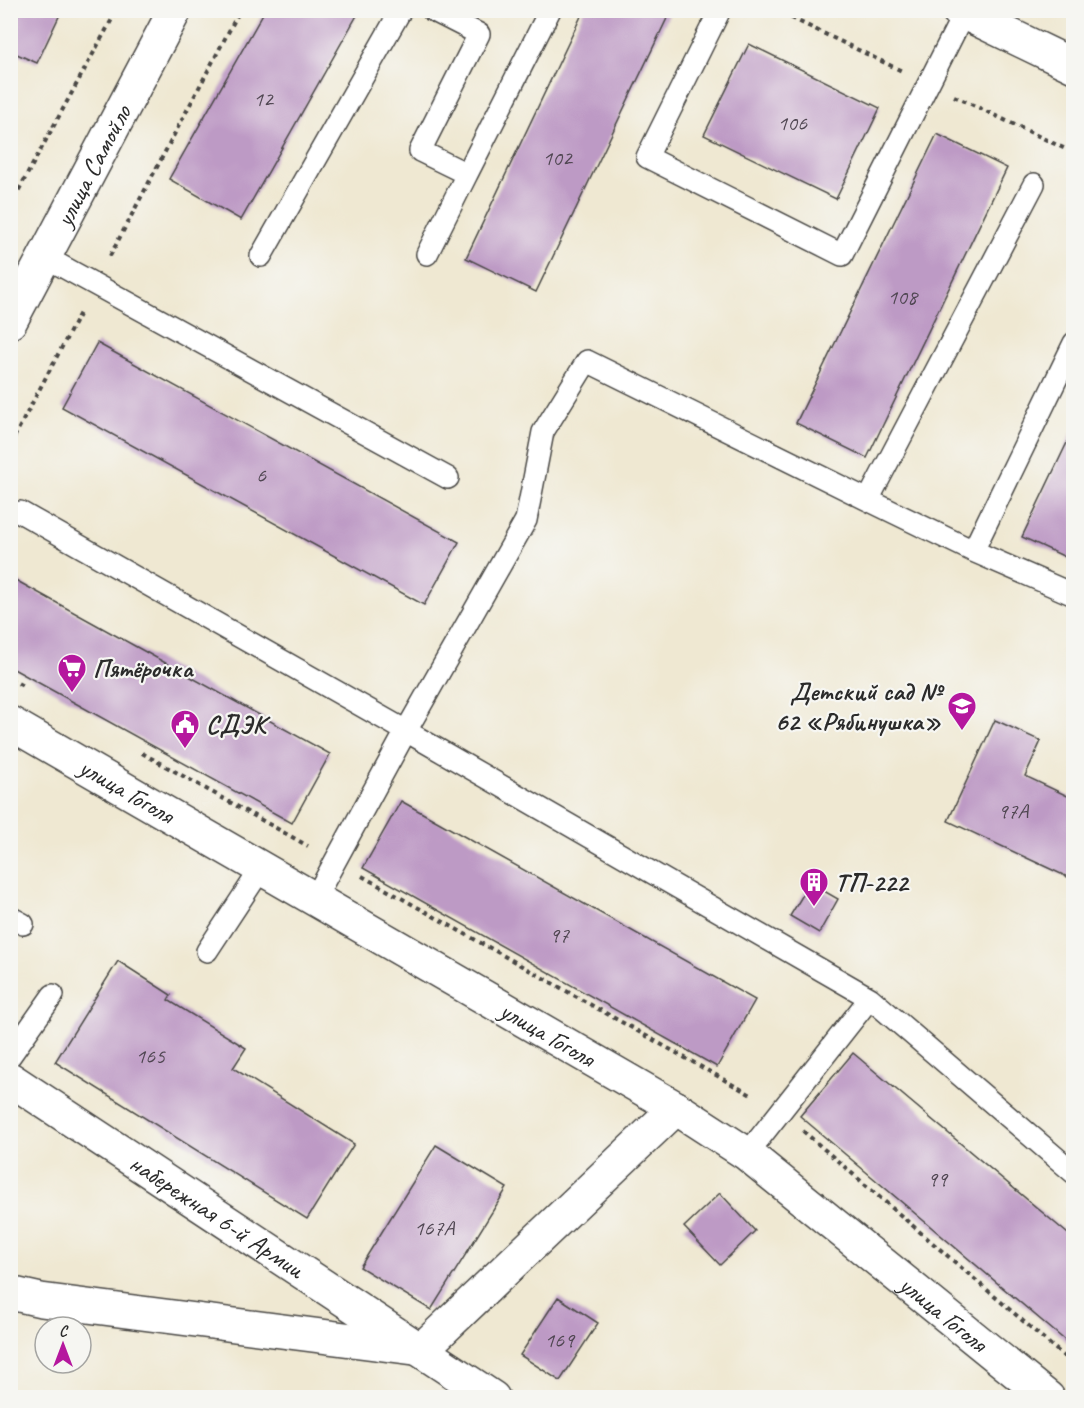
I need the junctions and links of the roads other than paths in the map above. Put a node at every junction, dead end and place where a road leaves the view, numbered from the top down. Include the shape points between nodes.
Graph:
1 (175, 10) edge
2 (401, 10) edge
3 (432, 10) edge
4 (550, 10) edge
5 (720, 10) edge
6 (961, 12) edge
7 (1074, 66) edge
8 (467, 174) junction
9 (1034, 184) dead end
10 (427, 254) dead end
11 (261, 256) dead end
12 (45, 257) junction
13 (10, 322) edge
14 (1074, 343) edge
15 (448, 478) dead end
16 (868, 500) junction
17 (20, 512) dead end
18 (973, 551) junction
19 (1074, 595) edge
20 (10, 723) edge
21 (406, 731) junction
22 (261, 869) junction
23 (314, 900) junction
24 (207, 951) dead end
25 (53, 995) dead end
26 (870, 998) junction
27 (10, 1056) edge
28 (10, 1079) edge
29 (676, 1108) junction
30 (747, 1154) junction
31 (1074, 1173) edge
32 (10, 1293) edge
33 (422, 1349) junction
34 (493, 1398) edge
35 (1048, 1398) edge

1 - 12 street, улица Самойло
2 - 11 lane
3 - 8 lane via 479,34 420,151
4 - 8 lane
5 - 6 lane via 647,157 842,255
6 - 7 street
8 - 10 lane
9 - 16 lane
12 - 13 street, улица Самойло
12 - 15 lane
14 - 18 lane
16 - 18 lane
16 - 21 lane via 587,361 543,432 526,520
17 - 21 lane
18 - 19 lane
20 - 22 street, улица Гоголя
21 - 23 lane
21 - 26 lane
22 - 23 street, улица Гоголя
22 - 24 lane
23 - 29 street, улица Гоголя
25 - 27 lane
26 - 30 lane
26 - 31 lane
28 - 33 street, набережная 6-й Армии
29 - 30 street, улица Гоголя
29 - 33 street
30 - 35 street, улица Гоголя
32 - 33 street, набережная 6-й Армии
33 - 34 street, набережная 6-й Армии

